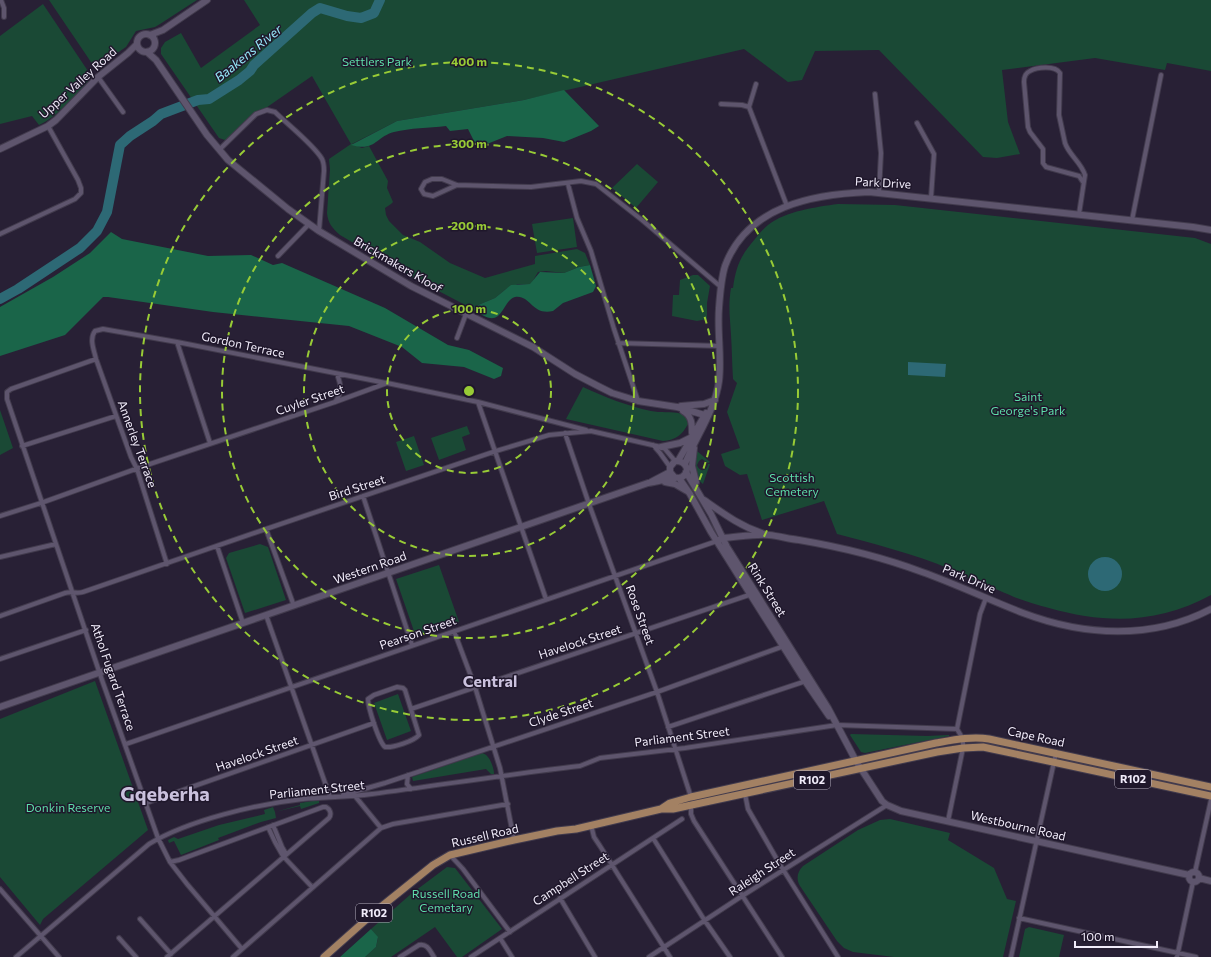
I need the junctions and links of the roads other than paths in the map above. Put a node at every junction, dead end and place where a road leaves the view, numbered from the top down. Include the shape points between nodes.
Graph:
1 (1, 0) edge
2 (207, 0) edge
3 (4, 18) dead end
4 (152, 37) junction
5 (137, 44) junction
6 (153, 47) junction
7 (143, 51) junction
8 (128, 53) junction
9 (156, 60) junction
10 (1161, 75) dead end
11 (98, 77) junction
12 (756, 84) dead end
13 (875, 94) dead end
14 (721, 104) dead end
15 (749, 107) junction
16 (123, 112) dead end
17 (917, 123) dead end
18 (48, 126) junction
19 (0, 149) edge
20 (219, 150) junction
21 (1083, 182) junction
22 (568, 184) junction
23 (456, 185) junction
24 (879, 192) junction
25 (931, 198) junction
26 (787, 206) junction
27 (1078, 214) junction
28 (1132, 220) junction
29 (309, 224) junction
30 (1211, 230) edge
31 (319, 231) junction
32 (0, 234) edge
33 (278, 256) dead end
34 (721, 287) junction
35 (466, 314) junction
36 (95, 331) joint
37 (457, 338) dead end
38 (178, 342) junction
39 (618, 343) junction
40 (720, 346) junction
41 (96, 359) junction
42 (337, 374) junction
43 (387, 383) junction
44 (715, 400) junction
45 (638, 401) junction
46 (335, 402) junction
47 (478, 402) junction
48 (668, 406) junction
49 (678, 407) junction
50 (706, 415) junction
51 (116, 416) junction
52 (591, 431) junction
53 (565, 433) junction
54 (692, 436) junction
55 (210, 443) junction
56 (653, 444) junction
57 (694, 444) junction
58 (22, 446) junction
59 (661, 447) junction
60 (496, 452) junction
61 (676, 461) junction
62 (685, 464) junction
63 (137, 469) junction
64 (670, 470) junction
65 (686, 472) junction
66 (677, 478) junction
67 (661, 482) junction
68 (648, 484) junction
69 (700, 493) junction
70 (690, 494) junction
71 (363, 496) junction
72 (703, 499) junction
73 (41, 503) junction
74 (589, 504) junction
75 (0, 516) edge
76 (521, 528) junction
77 (266, 529) junction
78 (768, 535) junction
79 (720, 540) junction
80 (56, 544) junction
81 (217, 546) junction
82 (0, 557) edge
83 (167, 564) junction
84 (388, 573) junction
85 (616, 576) junction
86 (72, 591) junction
87 (754, 594) junction
88 (986, 598) junction
89 (546, 599) junction
90 (294, 606) junction
91 (1211, 609) edge
92 (266, 615) junction
93 (0, 616) edge
94 (243, 623) junction
95 (86, 630) junction
96 (454, 631) junction
97 (636, 634) junction
98 (412, 645) junction
99 (785, 645) junction
100 (0, 660) edge
101 (100, 673) junction
102 (808, 680) junction
103 (291, 687) junction
104 (475, 687) junction
105 (657, 692) junction
106 (0, 707) edge
107 (411, 709) junction
108 (374, 723) junction
109 (837, 726) junction
110 (668, 727) junction
111 (958, 728) junction
112 (963, 739) junction
113 (126, 744) junction
114 (311, 746) junction
115 (494, 746) junction
116 (963, 748) junction
117 (675, 749) junction
118 (1056, 753) junction
119 (856, 761) junction
120 (1054, 761) junction
121 (861, 769) junction
122 (408, 775) junction
123 (502, 776) junction
124 (1211, 787) edge
125 (411, 789) junction
126 (744, 794) junction
127 (339, 796) junction
128 (355, 796) junction
129 (1211, 796) edge
130 (330, 797) junction
131 (691, 797) junction
132 (1211, 800) edge
133 (146, 803) junction
134 (508, 804) junction
135 (691, 805) junction
136 (887, 805) junction
137 (660, 809) junction
138 (682, 819) dead end
139 (948, 821) junction
140 (274, 825) junction
141 (591, 826) junction
142 (268, 827) junction
143 (381, 828) junction
144 (158, 838) junction
145 (653, 838) junction
146 (514, 840) junction
147 (1036, 841) junction
148 (285, 855) junction
149 (450, 855) junction
150 (170, 862) junction
151 (612, 865) junction
152 (784, 870) junction
153 (1194, 875) junction
154 (1211, 881) edge
155 (1193, 882) joint
156 (312, 887) junction
157 (0, 889) edge
158 (742, 896) junction
159 (560, 898) junction
160 (214, 916) junction
161 (1019, 918) junction
162 (140, 919) dead end
163 (705, 921) junction
164 (510, 932) junction
165 (40, 935) junction
166 (119, 938) dead end
167 (500, 938) junction
168 (664, 947) junction
169 (242, 949) junction
170 (171, 954) junction
171 (1178, 955) edge
172 (16, 957) edge
173 (59, 957) edge
174 (136, 957) edge
175 (167, 957) edge
176 (233, 957) edge
177 (324, 957) edge
178 (400, 957) edge
179 (434, 957) edge
180 (471, 957) edge
181 (512, 957) edge
182 (595, 957) edge
183 (649, 957) edge
184 (670, 957) edge
185 (730, 957) edge
186 (782, 957) edge
187 (838, 957) edge
188 (1011, 957) edge
189 (1196, 957) edge

1 - 3 street
2 - 4 street
4 - 5 street via 142,34
4 - 6 street
5 - 7 street
5 - 8 street, Upper Valley Road
6 - 7 street
6 - 9 street, Brickmakers Kloof
7 - 8 street, Upper Valley Road
7 - 9 street, Brickmakers Kloof
8 - 11 street, Upper Valley Road
9 - 20 street, Brickmakers Kloof
10 - 28 street
11 - 16 street
11 - 18 street, Upper Valley Road
12 - 15 street
13 - 24 street via 881,153
14 - 15 street
15 - 26 street
17 - 25 street via 934,154
18 - 19 street, Upper Valley Road
18 - 32 street via 78,180 81,193 75,199
20 - 29 street, Brickmakers Kloof via 243,173
20 - 31 street via 253,116 267,110 275,112 314,148 322,159 324,171
21 - 21 street via 1078,176 1046,167 1043,163 1043,149 1028,127 1024,82 1030,71 1052,67 1059,71 1061,127 1066,146 1084,170
21 - 27 street
22 - 23 street via 531,187
22 - 34 street via 581,181 601,187
22 - 39 street
23 - 23 street via 433,196 424,194 421,189 425,182 432,179 442,179
24 - 25 street, Park Drive
24 - 26 street, Park Drive via 823,195
25 - 27 street, Park Drive
26 - 34 street, Park Drive via 764,218 739,242 725,267
27 - 28 street, Park Drive
28 - 30 street, Park Drive
29 - 31 street, Brickmakers Kloof
29 - 33 street
31 - 35 street, Brickmakers Kloof via 411,286
34 - 40 street, Park Drive
35 - 37 street
35 - 45 street, Brickmakers Kloof via 533,346 598,386
36 - 38 street, Gordon Terrace via 103,329
36 - 41 street, Annerley Terrace via 92,334 92,344
38 - 42 street, Gordon Terrace
38 - 55 street
39 - 40 street
39 - 45 street
40 - 44 street, Park Drive via 720,376
41 - 51 street, Annerley Terrace
41 - 58 street, Athol Fugard Terrace via 8,390 6,396
42 - 43 street, Gordon Terrace
42 - 46 street via 341,391
43 - 46 street, Cuyler Street
43 - 47 street
44 - 49 street
44 - 50 street, Park Drive
45 - 48 street, Brickmakers Kloof
46 - 55 street, Cuyler Street
47 - 52 street
47 - 60 street
48 - 49 street, Brickmakers Kloof
48 - 54 street via 689,416 692,420
49 - 50 street, Brickmakers Kloof
50 - 54 street, Park Drive
50 - 57 street, Park Drive
51 - 58 street
51 - 63 street, Annerley Terrace
52 - 53 street, Bird Street
52 - 56 street, Bird Street
53 - 60 street, Bird Street
53 - 74 street, Rose Street
54 - 59 street via 680,443
54 - 61 street, Park Drive
55 - 63 street, Cuyler Street
56 - 59 street, Bird Street
56 - 64 street
57 - 62 street, Park Drive
57 - 69 street via 692,466
58 - 73 street, Athol Fugard Terrace
59 - 61 street, Bird Street
60 - 71 street, Bird Street
60 - 76 street
61 - 62 street
61 - 64 street
62 - 65 street
63 - 73 street, Cuyler Street
63 - 83 street, Annerley Terrace
64 - 66 street
64 - 68 street, Western Road
65 - 66 street via 684,476
65 - 69 street, Rink Street
66 - 67 street, Western Road
66 - 70 street, Rink Street
67 - 68 street, Western Road
67 - 70 street via 675,484
68 - 74 street, Western Road
69 - 72 street, Rink Street
70 - 79 street, Rink Street
71 - 77 street, Bird Street
71 - 84 street
72 - 78 street via 742,526
72 - 79 street, Rink Street
73 - 75 street, Cuyler Street
73 - 80 street, Athol Fugard Terrace
74 - 76 street, Western Road
74 - 85 street, Rose Street
76 - 84 street, Western Road
76 - 89 street
77 - 81 street, Bird Street
77 - 90 street
78 - 79 street, Park Drive
78 - 88 street, Park Drive via 825,544 883,559
79 - 85 street, Pearson Street
79 - 87 street, Rink Street
80 - 82 street
80 - 86 street, Athol Fugard Terrace
81 - 83 street, Bird Street
81 - 94 street
83 - 86 street, Bird Street via 80,593
84 - 90 street, Western Road
84 - 98 street
85 - 89 street, Pearson Street
85 - 97 street, Rose Street
86 - 93 street, Bird Street
86 - 95 street, Athol Fugard Terrace
87 - 97 street, Havelock Street
87 - 99 street, Rink Street
88 - 91 street, Park Drive via 1024,614 1053,622 1116,632 1166,626
88 - 111 street via 980,614
89 - 96 street, Pearson Street
90 - 92 street, Western Road
92 - 94 street, Western Road
92 - 103 street
94 - 101 street, Western Road
95 - 100 street
95 - 101 street, Athol Fugard Terrace
96 - 98 street, Pearson Street
96 - 104 street
97 - 104 street, Havelock Street
97 - 105 street, Rose Street
98 - 103 street, Pearson Street
99 - 102 street, Rink Street
99 - 105 street, Clyde Street
101 - 106 street, Western Road
101 - 113 street, Athol Fugard Terrace
102 - 109 street, Rink Street
102 - 110 street
103 - 113 street, Pearson Street
103 - 114 street
104 - 107 street, Havelock Street
104 - 115 street
105 - 110 street, Rose Street
105 - 115 street, Clyde Street
107 - 108 street via 403,688 397,687 374,695 369,698 368,703
107 - 108 street via 419,734 414,739 385,747
108 - 114 street, Havelock Street
109 - 111 street, Parliament Street
109 - 117 street, Parliament Street
109 - 119 street, Rink Street
110 - 117 street, Rose Street
111 - 112 street
112 - 116 street
112 - 118 main road, Cape Road / R102 via 989,739
112 - 119 main road, Cape Road / R102
113 - 133 street, Athol Fugard Terrace
114 - 130 street
114 - 133 street, Havelock Street
115 - 122 street, Clyde Street
115 - 123 street
116 - 120 main road, Cape Road / R102 via 983,747
116 - 121 main road, Cape Road / R102
116 - 139 street
117 - 123 street, Parliament Street via 600,758 580,766
117 - 131 street, Rose Street
118 - 120 street
118 - 124 main road, Cape Road / R102
119 - 121 street, Rink Street
119 - 131 main road, Russell Road / R102
120 - 129 main road, Cape Road / R102
120 - 147 street
121 - 126 main road, Russell Road / R102
121 - 136 street
122 - 125 street via 407,784
122 - 127 street, Clyde Street
123 - 125 street, Parliament Street
123 - 134 street
125 - 128 street, Parliament Street
126 - 135 main road, Russell Road / R102
126 - 152 street via 748,808
127 - 128 street, Parliament Street
127 - 130 street, Parliament Street
128 - 143 street
130 - 144 street, Parliament Street via 275,803 248,809
131 - 135 street, Rose Street
131 - 137 main road, Russell Road / R102
132 - 153 street
133 - 144 street, Athol Fugard Terrace
134 - 143 street
134 - 146 street
135 - 137 main road, Russell Road / R102
135 - 158 street, Rose Street via 692,818
136 - 139 street, Westbourne Road
136 - 152 street, Raleigh Street
137 - 141 main road, Russell Road / R102
138 - 145 street, Campbell Street
139 - 147 street, Westbourne Road
140 - 142 street
140 - 148 street
140 - 148 street via 323,807 329,808 331,812 328,820
141 - 146 main road, Russell Road / R102
141 - 151 street via 594,837
142 - 148 street
142 - 150 street
143 - 156 street
144 - 150 street, Athol Fugard Terrace
144 - 165 street, Parliament Street
145 - 151 street, Campbell Street
145 - 163 street
146 - 149 main road, Russell Road / R102
147 - 153 street, Westbourne Road
147 - 161 street
148 - 156 street
148 - 160 street
149 - 164 street
149 - 177 main road, Russell Road / R102 via 433,865 377,910
150 - 160 street, Athol Fugard Terrace
151 - 159 street, Campbell Street
151 - 168 street
152 - 158 street, Raleigh Street
152 - 187 street
153 - 154 street, Westbourne Road
153 - 155 street via 1189,878
155 - 171 street
156 - 169 street
157 - 165 street
158 - 163 street, Raleigh Street
158 - 186 street, Rose Street
159 - 164 street, Campbell Street
159 - 182 street
160 - 169 street, Athol Fugard Terrace
160 - 170 street
161 - 171 street
161 - 188 street
162 - 170 street
163 - 168 street, Raleigh Street
163 - 185 street
164 - 167 street, Campbell Street
165 - 172 street, Parliament Street
165 - 173 street
166 - 174 street
167 - 180 street, Campbell Street
167 - 181 street
168 - 183 street, Raleigh Street
168 - 184 street
169 - 176 street
170 - 175 street
171 - 189 street
178 - 179 street via 422,944

